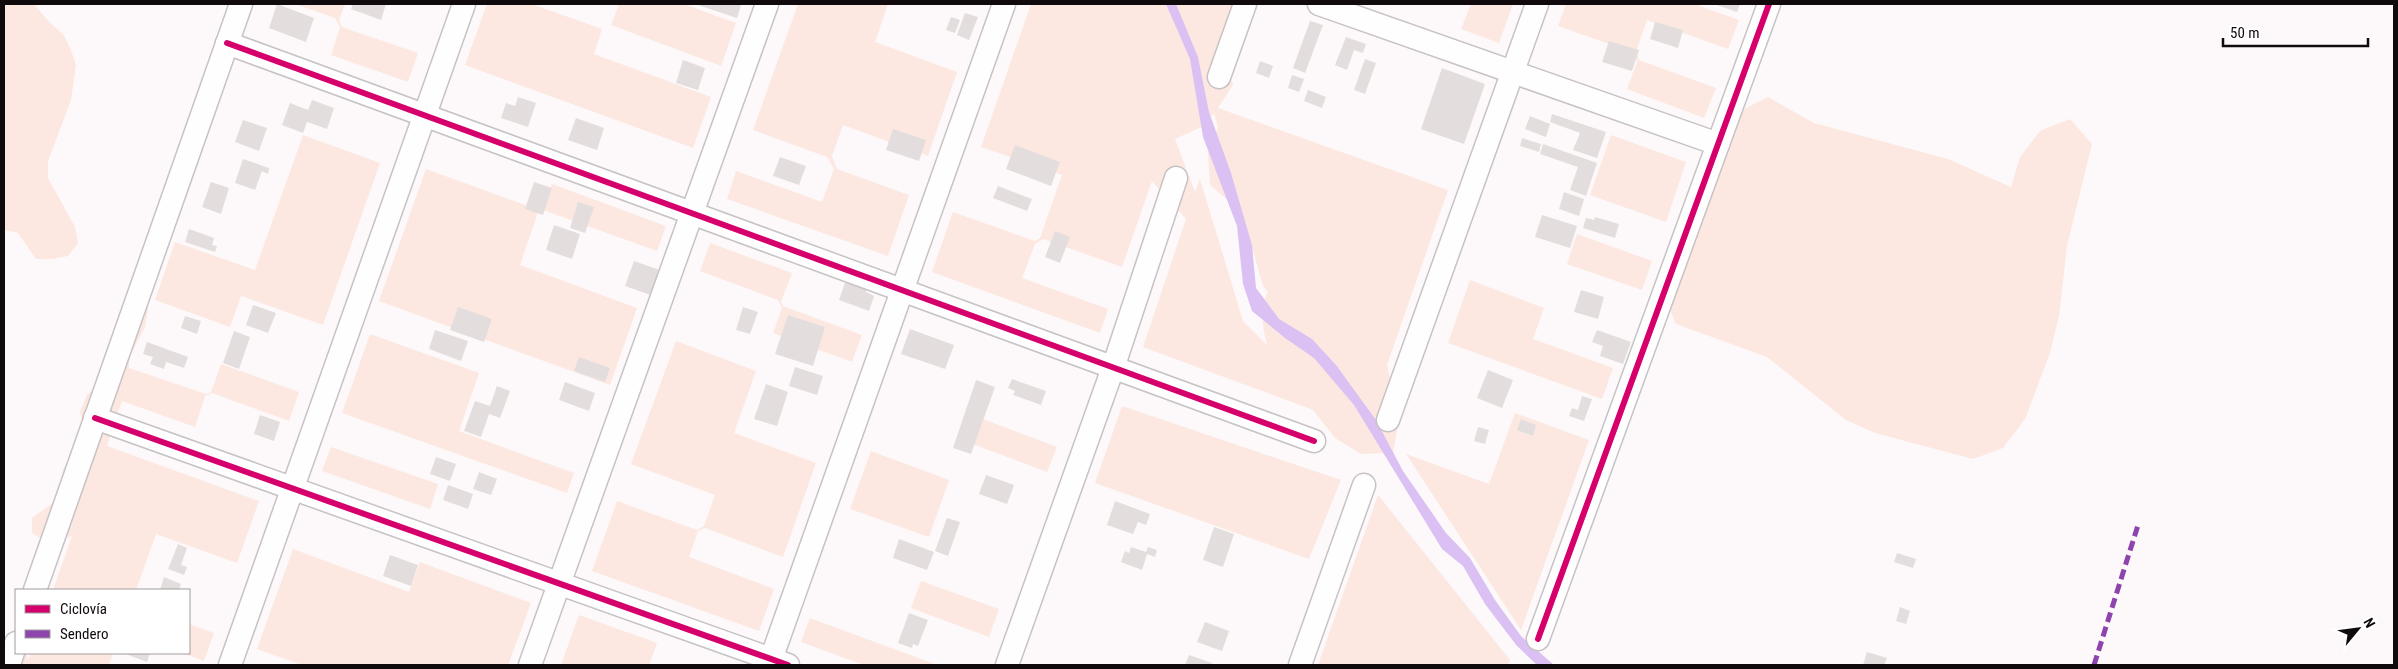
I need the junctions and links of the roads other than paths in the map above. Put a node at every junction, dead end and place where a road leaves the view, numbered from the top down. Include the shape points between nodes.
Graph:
1 (241, 4) edge
2 (464, 4) edge
3 (767, 4) edge
4 (1004, 4) edge
5 (1245, 4) edge
6 (1318, 4) edge
7 (1537, 4) edge
8 (1769, 4) edge
9 (227, 43) junction
10 (1513, 72) junction
11 (1219, 77) dead end
12 (424, 115) junction
13 (1718, 144) junction
14 (1176, 178) dead end
15 (692, 213) junction
16 (902, 290) junction
17 (1113, 368) junction
18 (95, 418) junction
19 (1388, 420) dead end
20 (1314, 442) dead end
21 (1364, 485) dead end
22 (293, 488) junction
23 (560, 584) junction
24 (35, 589) edge
25 (1538, 638) dead end
26 (15, 646) edge
27 (776, 663) edge
28 (8, 665) edge
29 (230, 665) edge
30 (530, 665) edge
31 (1007, 665) edge
32 (1300, 665) edge

1 - 9 street
2 - 12 street
3 - 15 street
4 - 16 street
5 - 11 street
6 - 10 street
7 - 10 street
8 - 13 street
9 - 12 street
9 - 18 street
10 - 13 street
10 - 19 street
12 - 15 street
12 - 22 street
13 - 25 street
14 - 17 street
15 - 16 street
15 - 23 street
16 - 17 street
16 - 27 street
17 - 20 street
17 - 31 street
18 - 22 street
18 - 24 street
21 - 32 street
22 - 23 street
22 - 29 street
23 - 27 street
23 - 30 street
26 - 28 street

